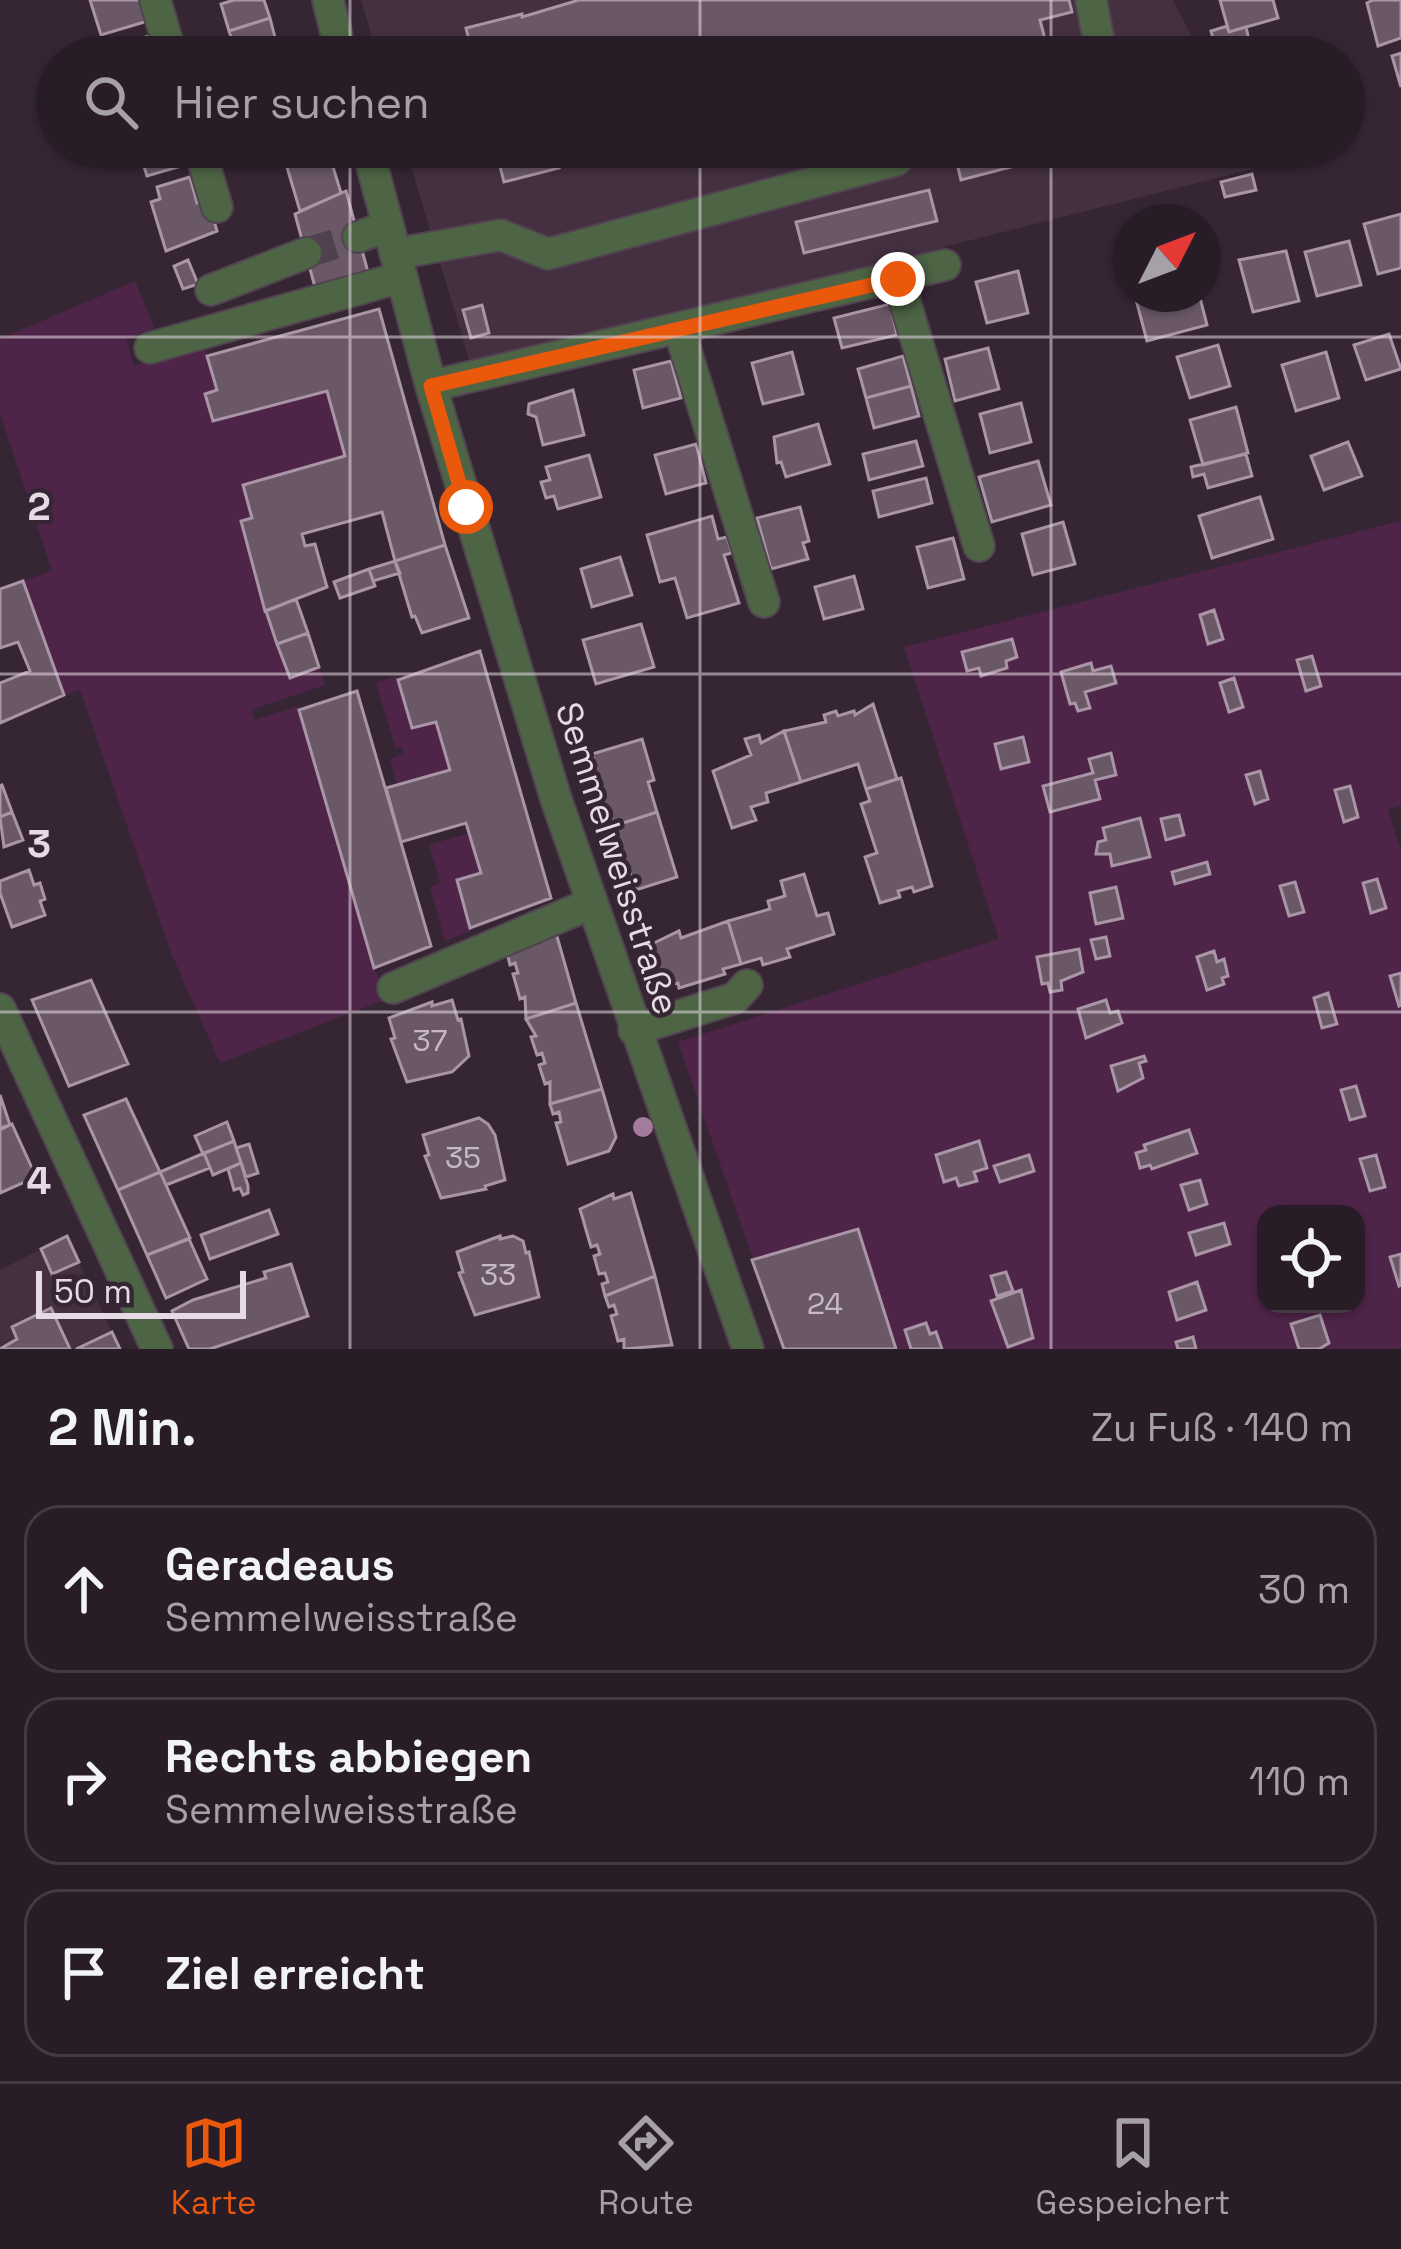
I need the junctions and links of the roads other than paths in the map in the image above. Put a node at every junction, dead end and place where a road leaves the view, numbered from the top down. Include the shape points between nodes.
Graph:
1 (154, 0) edge
2 (1091, 0) edge
3 (331, 1) edge
4 (165, 36) edge
5 (334, 36) edge
6 (1098, 36) edge
7 (206, 168) edge
8 (371, 168) edge
9 (867, 168) edge
10 (217, 207) dead end
11 (386, 249) junction
12 (306, 253) tunnel mouth
13 (945, 265) dead end
14 (898, 279) junction
15 (211, 290) dead end
16 (679, 329) junction
17 (150, 348) dead end
18 (431, 386) junction
19 (979, 546) dead end
20 (764, 602) dead end
21 (603, 915) junction
22 (747, 985) dead end
23 (393, 988) dead end
24 (0, 1009) edge
25 (634, 1030) junction
26 (157, 1349) edge
27 (748, 1349) edge

1 - 4 street
2 - 6 street
3 - 5 street
7 - 10 street
8 - 11 street, Semmelweisstraße
9 - 11 street via 548,254 501,235
11 - 17 street
11 - 18 street, Semmelweisstraße
12 - 15 street
13 - 14 street
14 - 16 street
14 - 19 street
16 - 18 street
16 - 20 street
18 - 21 street, Semmelweisstraße
21 - 23 street
21 - 25 street, Semmelweisstraße
22 - 25 street via 735,998
24 - 26 street
25 - 27 street, Semmelweisstraße

